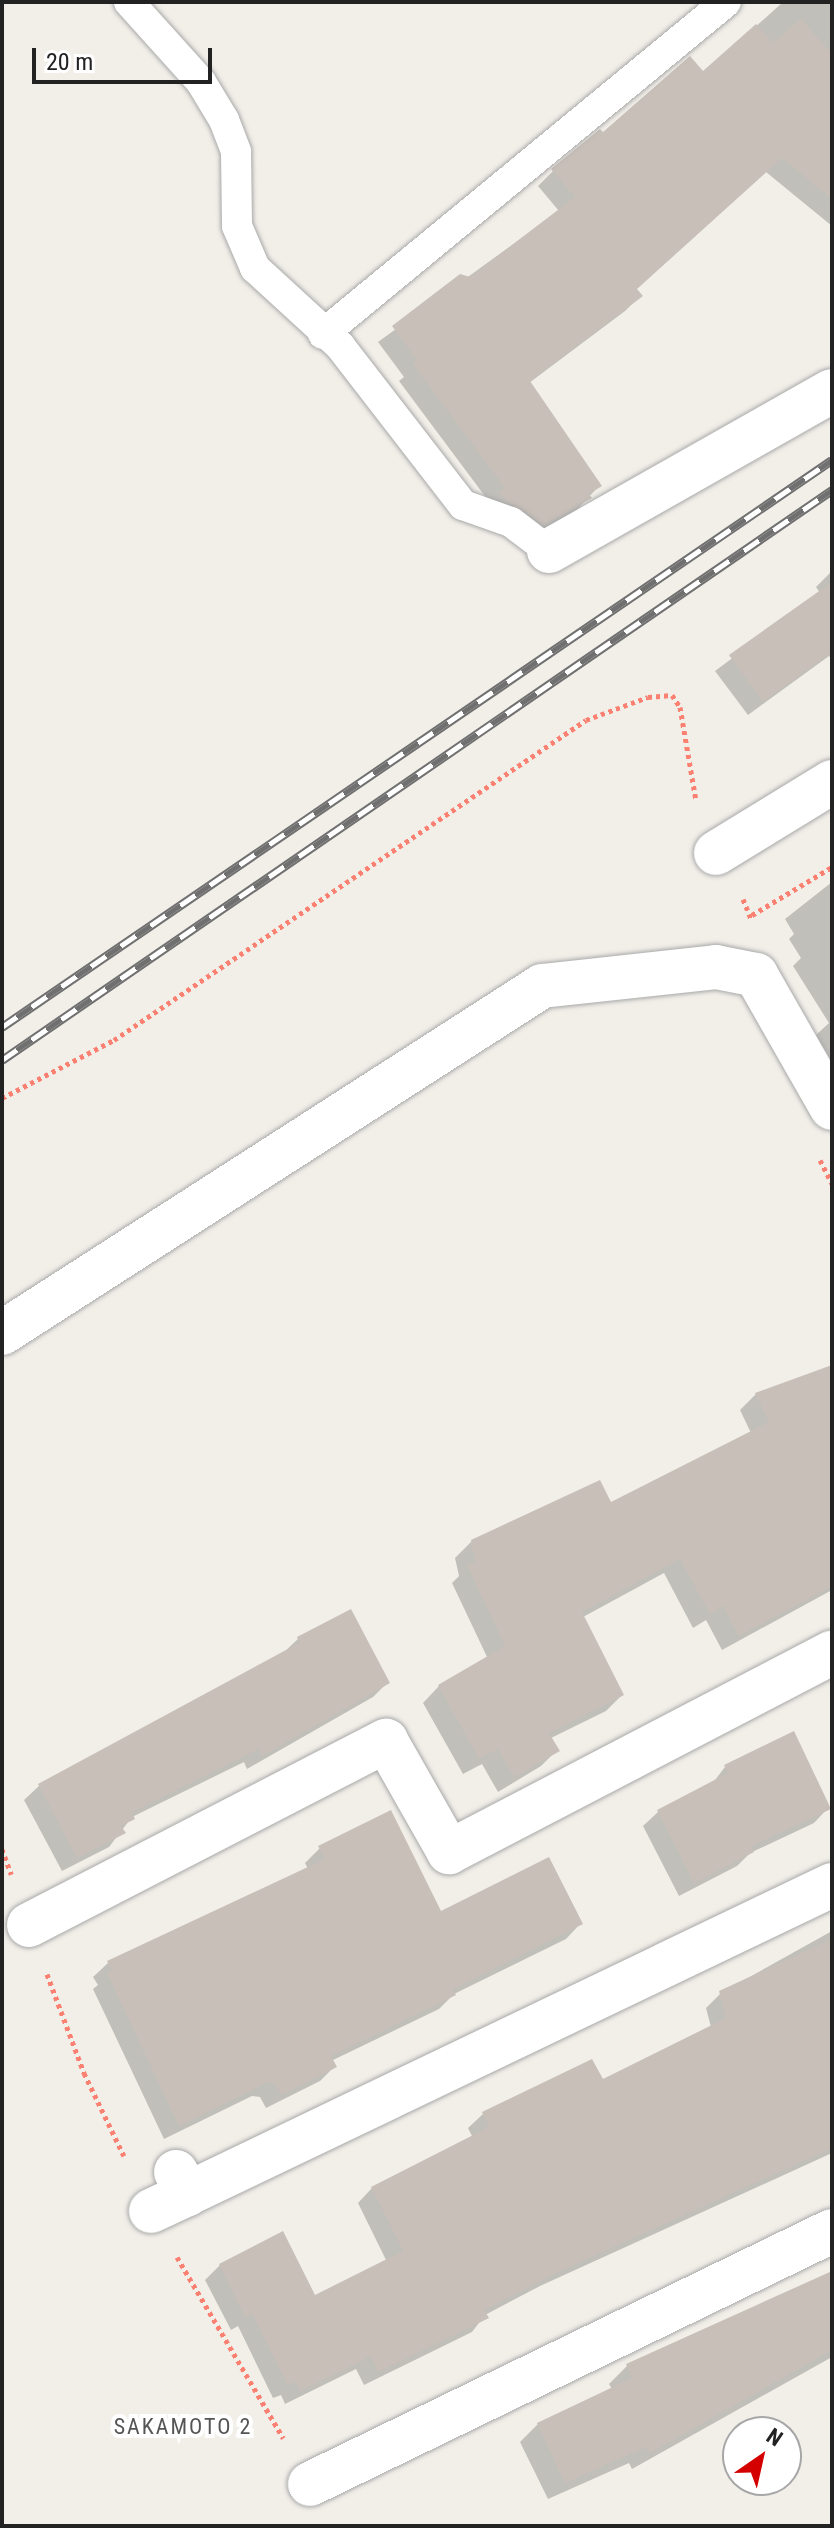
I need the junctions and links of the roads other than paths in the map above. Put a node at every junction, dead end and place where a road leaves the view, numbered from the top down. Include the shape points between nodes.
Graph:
1 (129, 2) edge
2 (726, 2) edge
3 (323, 334) junction
4 (832, 391) edge
5 (549, 551) joint
6 (832, 782) edge
7 (716, 853) road end
8 (832, 1108) edge
9 (2, 1333) edge
10 (832, 1653) edge
11 (832, 1885) edge
12 (29, 1925) dead end
13 (171, 2192) dead end
14 (832, 2231) edge
15 (310, 2484) dead end

1 - 3 lane via 201,82 224,120 236,152 237,226 255,268
2 - 3 lane
3 - 5 lane via 340,346 463,505 511,522
4 - 5 street
6 - 7 street
8 - 9 street via 756,975 716,967 542,986
10 - 12 street via 449,1852 386,1741
11 - 13 street
14 - 15 street

